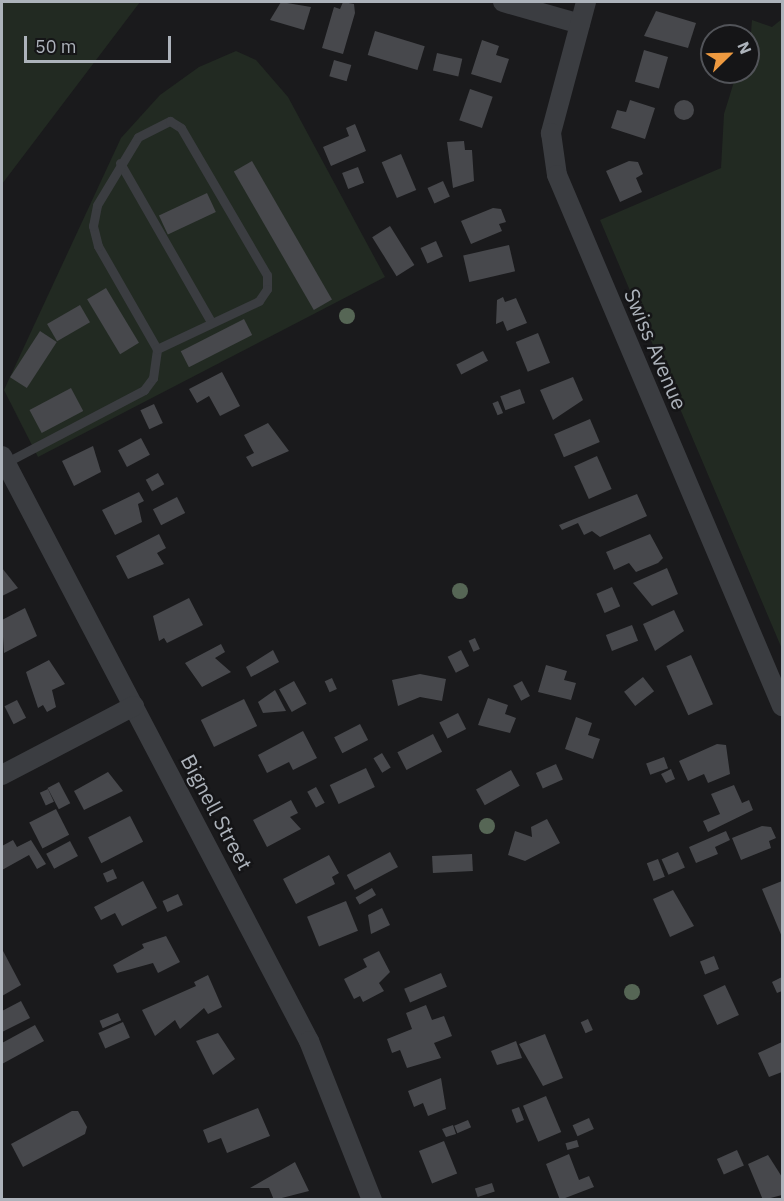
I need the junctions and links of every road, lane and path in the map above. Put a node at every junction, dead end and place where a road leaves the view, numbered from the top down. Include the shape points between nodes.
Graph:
1 (503, 2) edge
2 (586, 2) edge
3 (580, 24) junction
4 (120, 163) junction
5 (211, 322) junction
6 (157, 349) junction
7 (4, 459) edge
8 (134, 706) junction
9 (783, 706) edge
10 (2, 775) edge
11 (372, 1200) edge

1 - 3 street
2 - 3 street, Swiss Avenue
3 - 9 street, Swiss Avenue via 551,133 556,174
4 - 5 lane
4 - 5 lane via 138,137 160,123 170,121 181,128 261,265 267,289 259,300
4 - 6 lane via 93,226 98,246
5 - 6 lane
6 - 7 lane via 158,365 144,390
7 - 8 street, Bignell Street
8 - 10 street
8 - 11 street, Bignell Street via 309,1041

